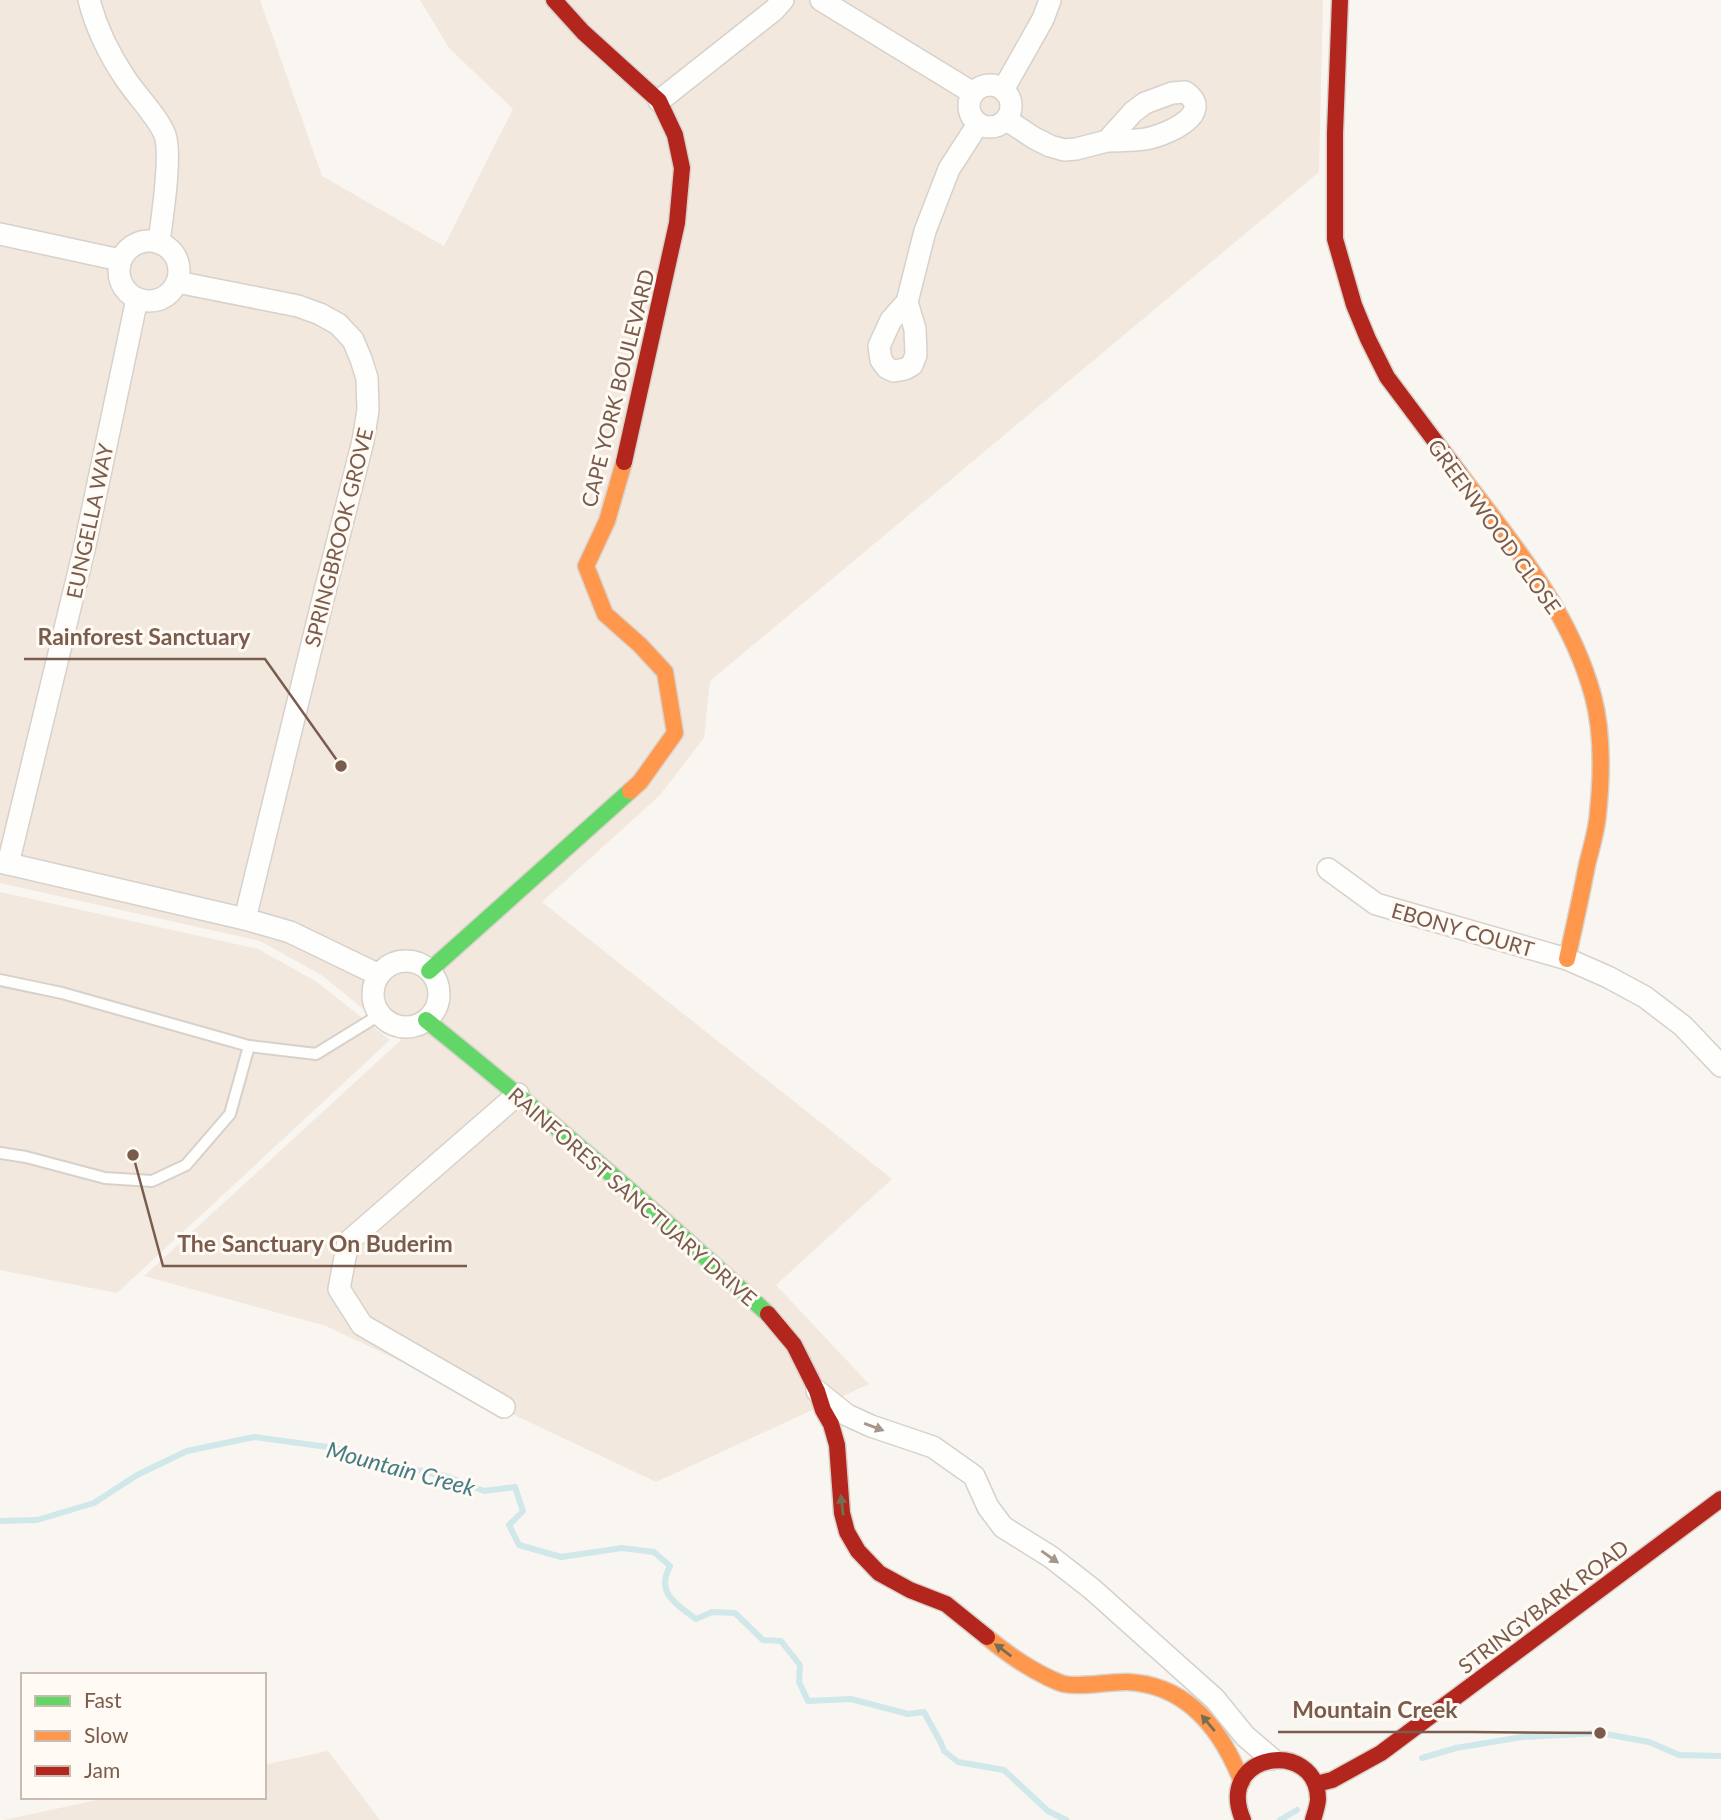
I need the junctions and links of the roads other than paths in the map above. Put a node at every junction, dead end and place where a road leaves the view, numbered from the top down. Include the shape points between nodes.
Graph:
1 (89, 0) edge
2 (554, 0) edge
3 (783, 0) edge
4 (821, 0) edge
5 (1049, 0) edge
6 (1340, 0) edge
7 (1003, 90) junction
8 (973, 93) junction
9 (659, 101) junction
10 (1007, 120) junction
11 (978, 124) junction
12 (1107, 141) dead end
13 (0, 234) edge
14 (159, 242) junction
15 (120, 260) junction
16 (177, 282) junction
17 (137, 299) junction
18 (907, 302) dead end
19 (4, 863) edge
20 (1328, 869) dead end
21 (245, 919) junction
22 (1567, 959) junction
23 (429, 971) junction
24 (379, 975) junction
25 (0, 980) edge
26 (381, 1014) junction
27 (426, 1020) junction
28 (249, 1046) junction
29 (1721, 1066) edge
30 (518, 1094) junction
31 (0, 1153) edge
32 (817, 1391) junction
33 (504, 1407) dead end
34 (1721, 1499) edge
35 (1272, 1759) junction
36 (1241, 1782) junction
37 (1316, 1784) junction
38 (1243, 1820) edge
39 (1313, 1820) edge

1 - 14 street via 106,47 165,136
2 - 9 street
3 - 9 street
4 - 8 street
5 - 7 street
6 - 22 street, GREENWOOD CLOSE via 1335,239 1353,305 1387,377 1533,572 1559,614 1593,696 1601,769 1598,816
7 - 8 street via 987,85
7 - 10 street via 1011,104
8 - 11 street via 968,107
9 - 23 street, CAPE YORK BOULEVARD via 675,135 682,168 677,223 622,472 607,521 586,566 605,614 665,672 675,733 640,782
10 - 11 street via 993,127
10 - 12 street via 1064,150
11 - 18 street via 937,196
13 - 15 street
14 - 15 street via 136,243
14 - 16 street via 177,259
15 - 17 street via 121,283
16 - 17 street via 164,298
16 - 21 street, SPRINGBROOK GROVE via 320,314 353,340 366,378 368,410 363,441
17 - 19 street, EUNGELLA WAY via 84,550
19 - 21 street
20 - 22 street, EBONY COURT via 1376,904
21 - 24 street via 290,932
22 - 29 street via 1645,998 1684,1026
23 - 24 street via 403,961
23 - 27 street via 439,993 438,1004
24 - 26 street via 373,994
25 - 28 lane via 62,992
26 - 27 street via 387,1021 409,1027
26 - 28 lane via 316,1054
27 - 30 street, RAINFOREST SANCTUARY DRIVE
28 - 31 lane via 230,1114 186,1165 152,1181 104,1178
30 - 32 street, RAINFOREST SANCTUARY DRIVE via 772,1318 794,1345
30 - 33 street via 348,1242 339,1289 362,1325
32 -> 35 street, RAINFOREST SANCTUARY DRIVE via 847,1415 933,1447 974,1476 1003,1527 1092,1589 1215,1699 1245,1736
36 -> 32 street, RAINFOREST SANCTUARY DRIVE via 1220,1738 1184,1699 1129,1682 1062,1684 1026,1667 946,1605 879,1573 847,1532 837,1445
34 - 37 street, STRINGYBARK ROAD via 1381,1753
35 - 36 street via 1259,1763
35 - 37 street via 1298,1764
36 - 38 street via 1238,1803
37 - 39 street via 1318,1810

